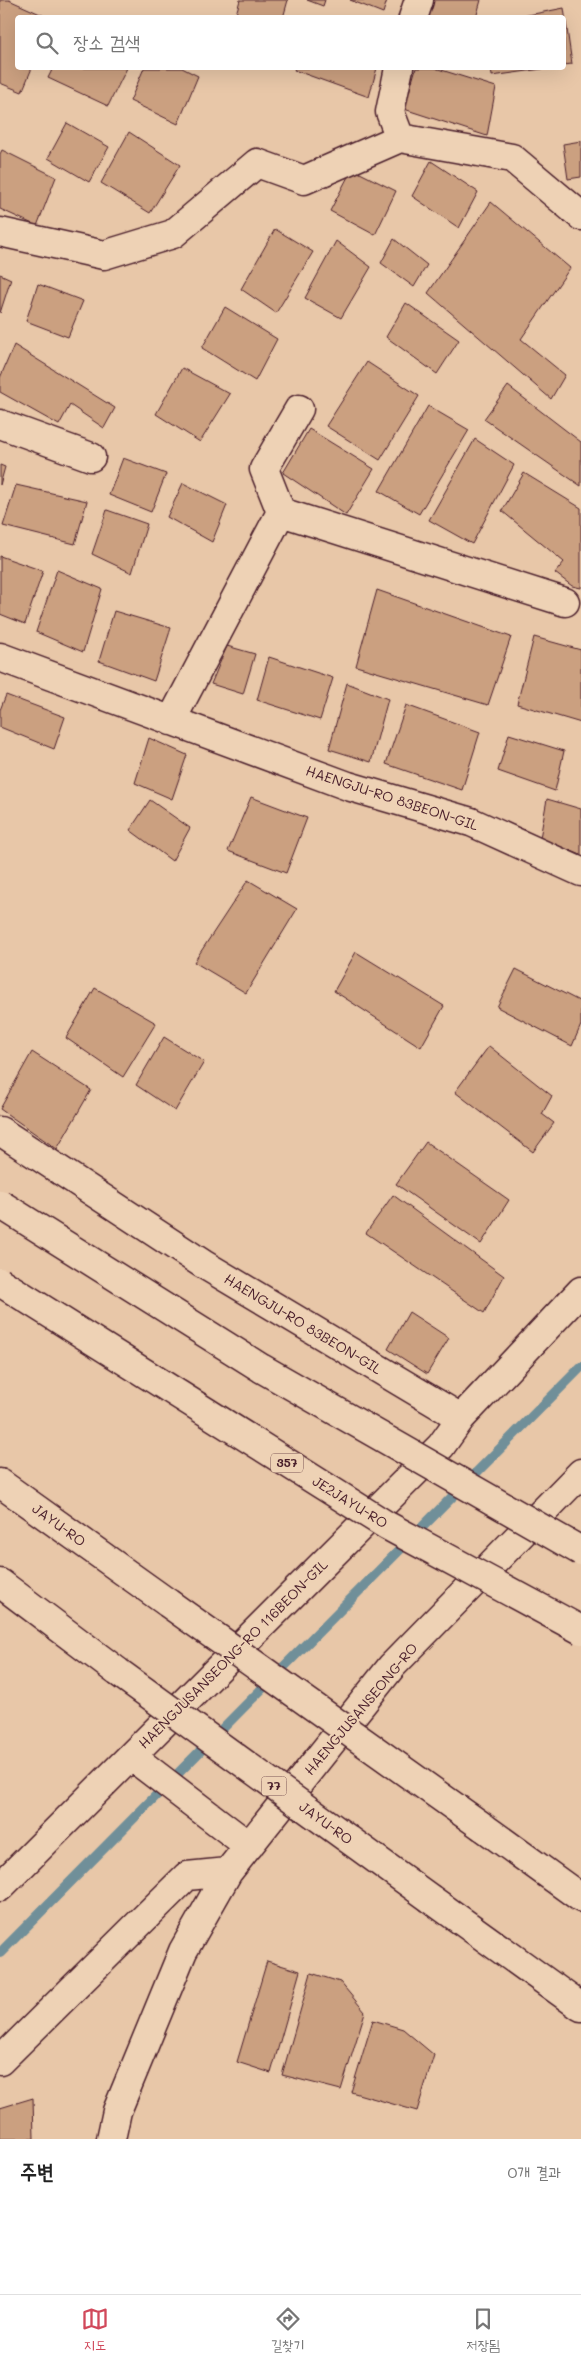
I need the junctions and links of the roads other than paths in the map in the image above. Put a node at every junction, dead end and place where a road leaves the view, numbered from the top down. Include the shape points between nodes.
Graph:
1 (419, 0) edge
2 (414, 15) edge
3 (399, 70) edge
4 (400, 138) junction
5 (581, 216) edge
6 (0, 232) edge
7 (300, 409) dead end
8 (0, 424) edge
9 (91, 457) dead end
10 (281, 512) junction
11 (565, 602) dead end
12 (0, 657) edge
13 (171, 721) junction
14 (581, 872) edge
15 (0, 1131) edge
16 (0, 1204) edge
17 (0, 1282) edge
18 (581, 1291) edge
19 (461, 1418) junction
20 (581, 1473) edge
21 (0, 1483) edge
22 (581, 1551) edge
23 (0, 1582) edge
24 (581, 1630) edge
25 (131, 1756) junction
26 (249, 1846) junction
27 (228, 1872) junction
28 (0, 1887) edge
29 (581, 1898) edge
30 (581, 2007) edge
31 (0, 2061) edge
32 (111, 2139) edge

1 - 2 main road
3 - 4 main road via 390,112
4 - 5 main road via 512,158
4 - 6 main road via 304,180 257,163 173,234 104,255
7 - 10 main road via 264,469
8 - 9 main road
10 - 11 main road
10 - 13 main road
12 - 13 main road, HAENGJU-RO 83BEON-GIL
13 - 14 main road, HAENGJU-RO 83BEON-GIL via 348,786 470,822
15 - 19 main road, HAENGJU-RO 83BEON-GIL via 203,1264
16 - 22 main road, bridge via 260,1368
17 - 24 main road, JE2JAYU-RO / 357, bridge via 386,1525
18 - 19 main road
19 - 25 main road, HAENGJUSANSEONG-RO 116BEON-GIL via 441,1446
20 - 26 main road, HAENGJUSANSEONG-RO via 392,1666
21 - 29 main road, JAYU-RO, bridge
23 - 30 main road, JAYU-RO / 77, bridge via 118,1672
25 - 26 main road
25 - 28 main road, HAENGJUSANSEONG-RO 116BEON-GIL
26 - 27 main road, HAENGJUSANSEONG-RO
27 - 31 main road via 187,1876
27 - 32 main road, HAENGJUSANSEONG-RO via 183,1951 117,2111

